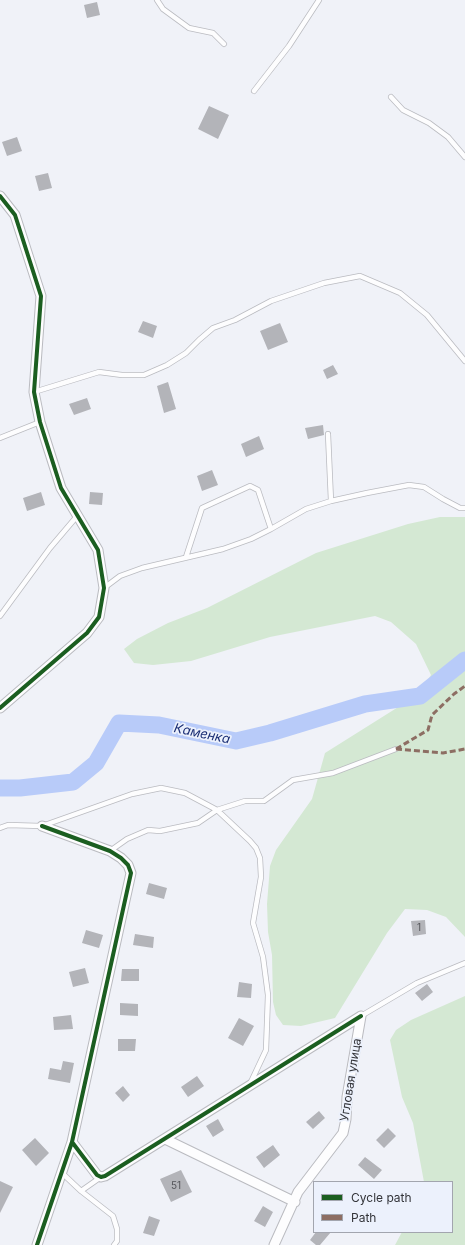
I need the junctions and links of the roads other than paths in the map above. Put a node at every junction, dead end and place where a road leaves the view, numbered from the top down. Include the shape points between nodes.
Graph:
1 (157, 0) edge
2 (319, 0) edge
3 (224, 44) dead end
4 (254, 91) dead end
5 (391, 97) dead end
6 (465, 157) edge
7 (0, 196) edge
8 (465, 361) edge
9 (34, 392) junction
10 (40, 422) junction
11 (328, 434) dead end
12 (0, 438) edge
13 (331, 501) junction
14 (465, 508) edge
15 (78, 515) junction
16 (271, 529) junction
17 (186, 557) junction
18 (104, 588) junction
19 (0, 616) edge
20 (0, 708) edge
21 (396, 749) dead end
22 (217, 810) junction
23 (42, 826) junction
24 (0, 828) edge
25 (110, 851) junction
26 (465, 963) edge
27 (361, 1016) junction
28 (249, 1086) junction
29 (165, 1139) junction
30 (72, 1142) junction
31 (62, 1173) junction
32 (101, 1177) junction
33 (81, 1191) junction
34 (294, 1202) junction
35 (36, 1245) edge
36 (114, 1245) edge
37 (274, 1245) edge

1 - 3 lane via 163,9 189,28 213,33
2 - 4 lane via 289,46
5 - 6 lane via 402,110 430,123 448,137
7 - 9 street via 15,215 41,296
8 - 9 lane via 422,310 400,293 360,276 324,283 271,301 235,320 213,328 186,353 144,375 99,372
9 - 10 street
10 - 12 lane
10 - 15 street via 61,488
11 - 13 lane
13 - 14 lane via 409,485 424,486 443,499
13 - 16 lane via 306,509
15 - 18 street via 98,550
15 - 19 lane
16 - 17 lane via 251,539
16 - 17 lane via 258,490 250,486 202,508
17 - 18 lane via 120,576
18 - 20 street via 99,617 87,632
21 - 22 lane via 333,773 293,780 264,801 245,801
22 - 23 lane via 185,793 160,788 132,794
22 - 25 lane via 198,823 160,831 148,830 127,839
22 - 28 lane via 250,841 260,858 261,877 253,923 263,957 268,995 266,1050
23 - 24 lane via 8,825
23 - 25 street
25 - 30 street via 128,865 131,873
26 - 27 lane via 417,983
27 - 28 street
27 - 34 street, Угловая улица via 343,1133 298,1192
28 - 29 street
29 - 32 street
29 - 34 street
30 - 31 street
30 - 32 street via 96,1175
31 - 33 lane
31 - 35 street
32 - 33 lane
33 - 36 lane via 113,1216 118,1229
34 - 37 street, Угловая улица

